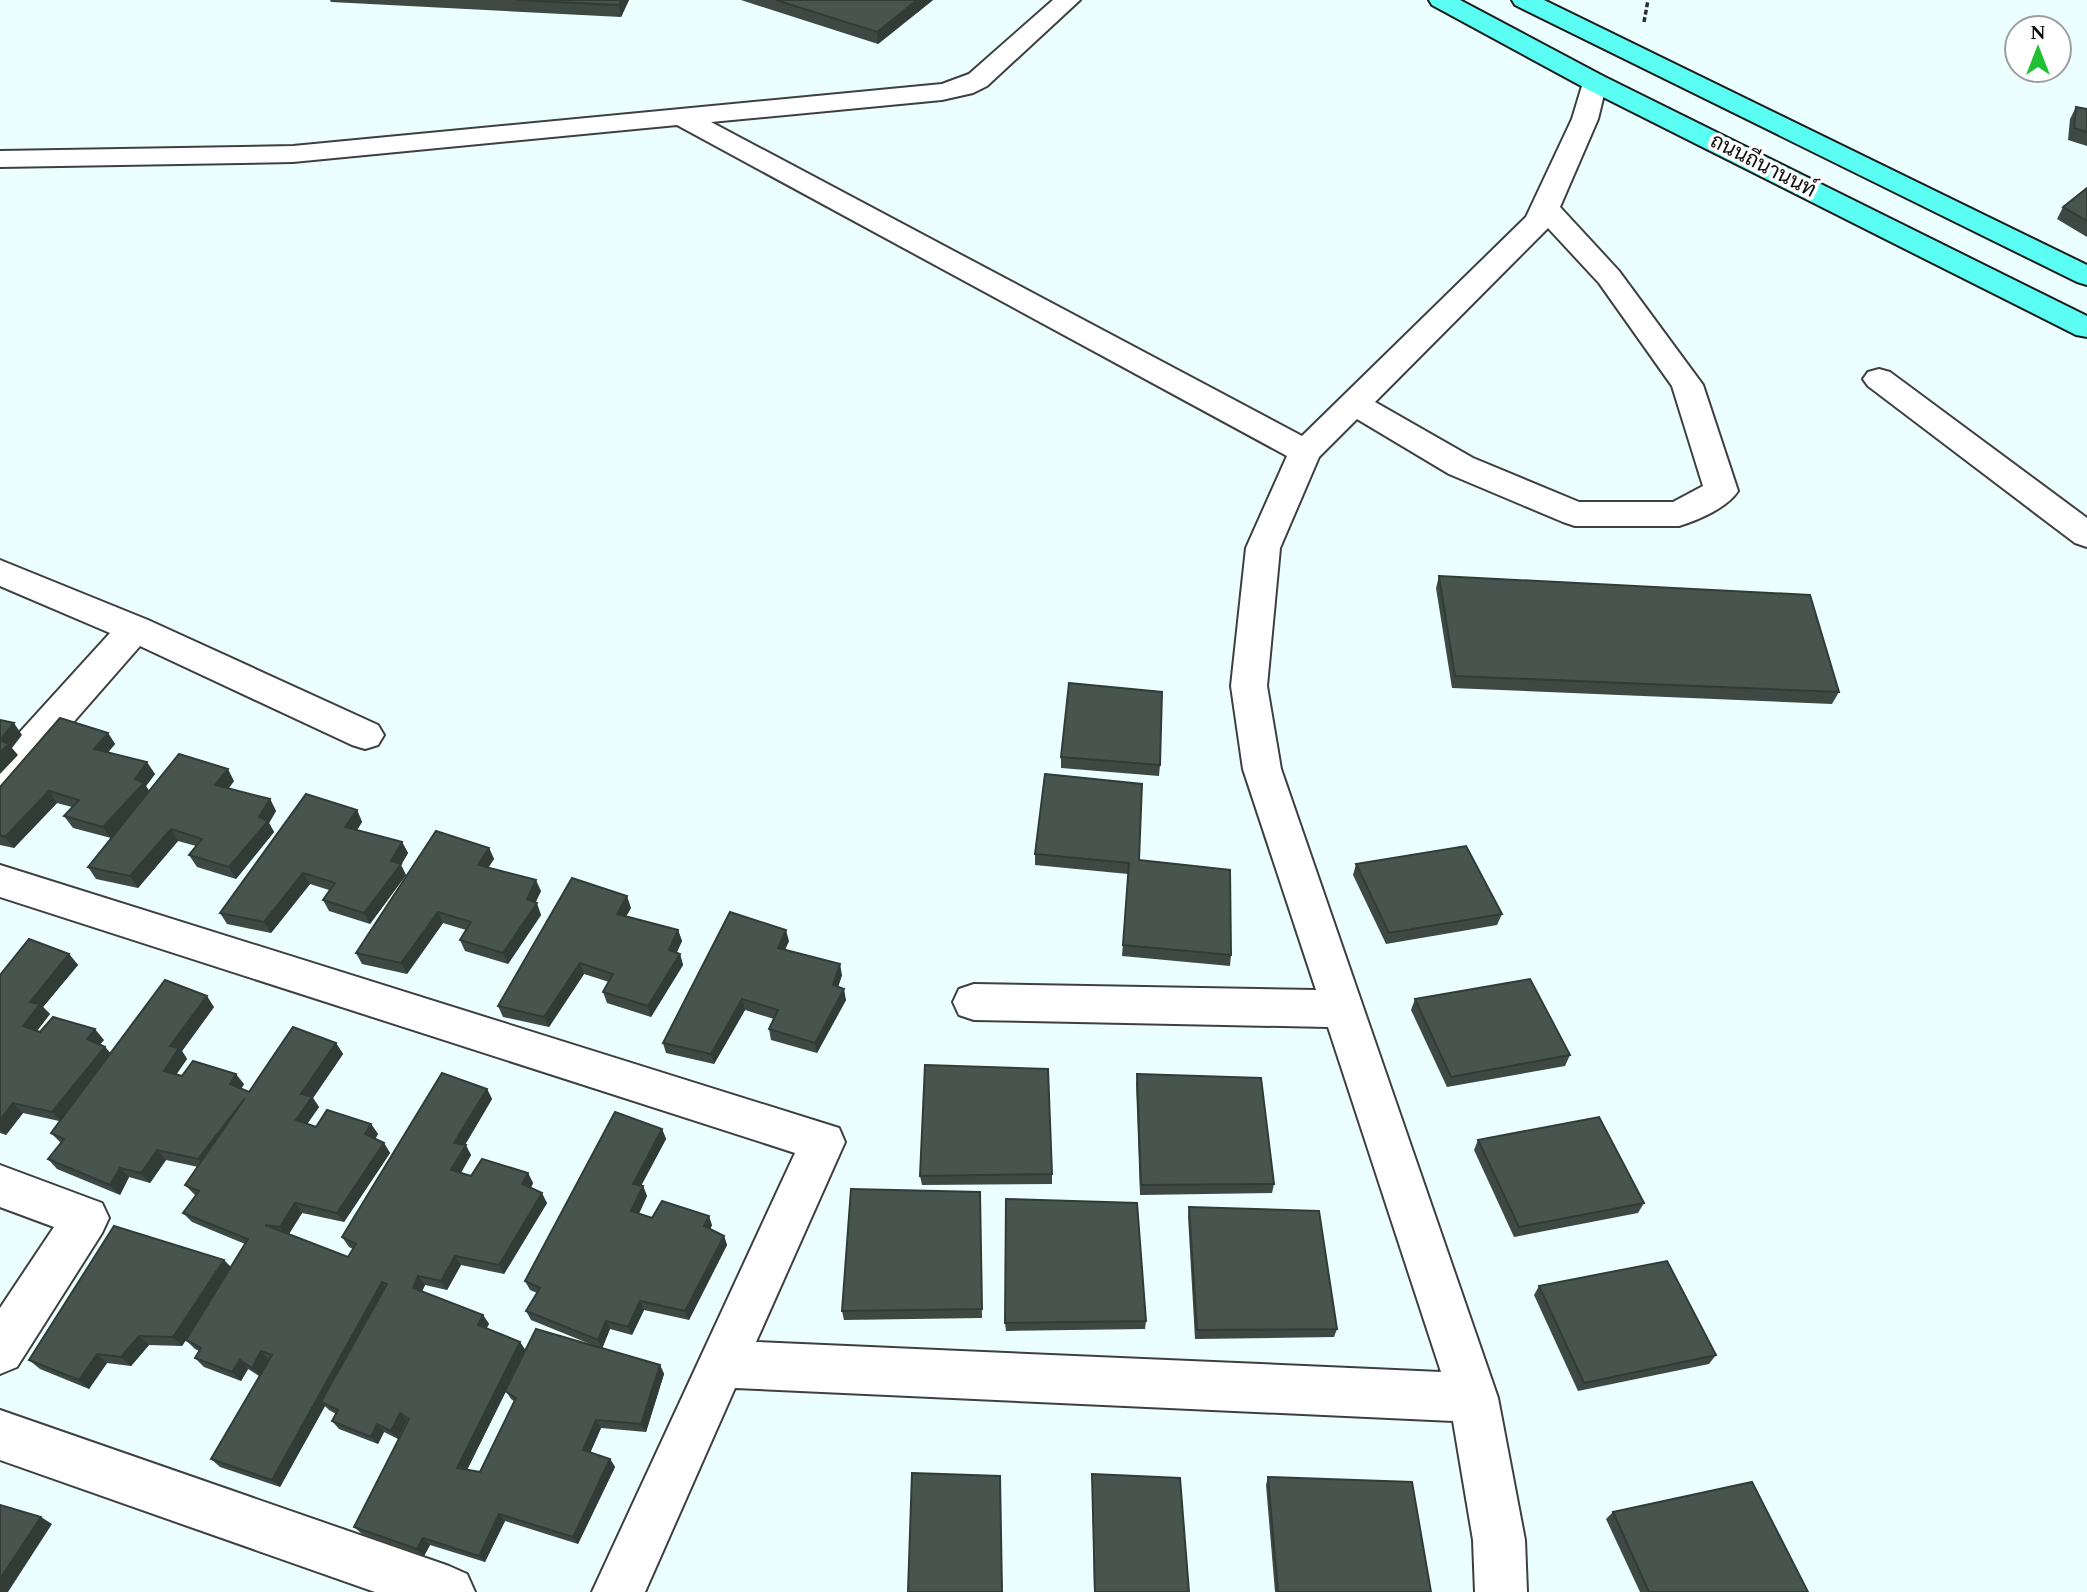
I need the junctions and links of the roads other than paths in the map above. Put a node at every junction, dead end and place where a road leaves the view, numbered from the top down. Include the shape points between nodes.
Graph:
1 (1068, 0) edge
2 (1441, 0) edge
3 (1524, 0) edge
4 (1594, 82) junction
5 (680, 116) junction
6 (0, 159) edge
7 (1545, 208) junction
8 (2087, 276) edge
9 (2087, 328) edge
10 (1878, 379) dead end
11 (1354, 404) junction
12 (1305, 452) junction
13 (2087, 535) edge
14 (0, 572) edge
15 (135, 629) junction
16 (365, 736) dead end
17 (0, 779) edge
18 (0, 881) edge
19 (974, 1002) dead end
20 (1343, 1009) junction
21 (0, 1186) edge
22 (0, 1350) edge
23 (722, 1364) junction
24 (1474, 1398) junction
25 (0, 1435) edge
26 (449, 1592) edge
27 (618, 1592) edge
28 (1501, 1592) edge

1 - 5 street via 964,88
2 - 4 main road, ถนนถีนานนท์
3 - 8 main road, ถนนถีนานนท์
4 - 7 street via 1585,119
4 - 9 main road, ถนนถีนานนท์
5 - 6 street via 293,154
5 - 12 street
7 - 11 street via 1539,221
7 - 11 street via 1609,276 1687,385 1721,491 1679,514 1575,514 1461,467
10 - 13 street
11 - 12 street
12 - 20 street via 1263,548 1249,686 1262,769
14 - 15 street
15 - 16 street
15 - 17 street
18 - 23 street via 823,1142
19 - 20 street
20 - 24 street
21 - 22 street via 86,1218
23 - 24 street
23 - 27 street
24 - 28 street via 1499,1540
25 - 26 street

